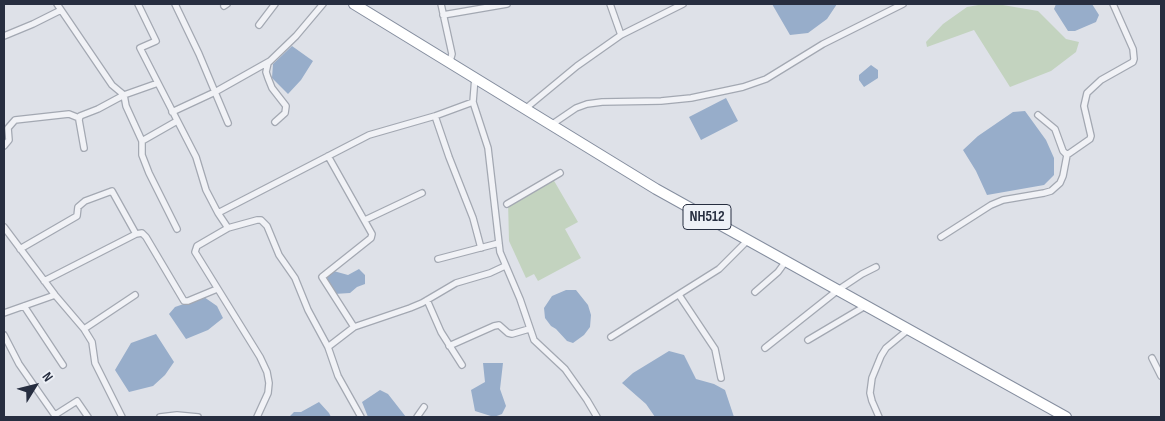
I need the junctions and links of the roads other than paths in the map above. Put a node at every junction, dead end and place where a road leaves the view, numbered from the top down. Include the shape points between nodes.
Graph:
1 (57, 4) edge
2 (138, 4) edge
3 (175, 4) edge
4 (275, 4) edge
5 (323, 4) edge
6 (441, 4) edge
7 (507, 4) edge
8 (610, 4) edge
9 (682, 4) edge
10 (903, 4) edge
11 (1113, 4) edge
12 (360, 5) edge
13 (61, 10) junction
14 (443, 15) junction
15 (260, 25) dead end
16 (621, 35) junction
17 (4, 36) edge
18 (270, 60) junction
19 (450, 61) junction
20 (474, 77) junction
21 (158, 83) junction
22 (215, 92) junction
23 (124, 95) junction
24 (473, 102) junction
25 (525, 109) junction
26 (172, 112) junction
27 (1038, 114) dead end
28 (435, 116) junction
29 (79, 118) junction
30 (177, 121) junction
31 (275, 122) dead end
32 (228, 123) dead end
33 (550, 125) junction
34 (142, 141) junction
35 (4, 146) edge
36 (84, 148) dead end
37 (328, 156) junction
38 (1067, 156) junction
39 (560, 173) dead end
40 (422, 193) dead end
41 (507, 204) dead end
42 (218, 213) junction
43 (365, 220) junction
44 (4, 227) edge
45 (228, 228) junction
46 (177, 229) dead end
47 (136, 234) junction
48 (941, 237) dead end
49 (748, 240) junction
50 (499, 243) junction
51 (481, 248) junction
52 (20, 249) junction
53 (438, 259) dead end
54 (786, 261) junction
55 (505, 266) junction
56 (876, 267) dead end
57 (44, 280) junction
58 (218, 289) junction
59 (838, 290) junction
60 (755, 292) dead end
61 (55, 295) junction
62 (135, 295) dead end
63 (679, 295) junction
64 (427, 300) junction
65 (867, 305) junction
66 (24, 306) junction
67 (4, 312) edge
68 (354, 327) junction
69 (84, 329) junction
70 (529, 329) junction
71 (909, 329) junction
72 (4, 335) edge
73 (611, 338) dead end
74 (808, 340) dead end
75 (449, 346) junction
76 (328, 348) junction
77 (764, 348) dead end
78 (1152, 358) dead end
79 (462, 365) dead end
80 (63, 366) dead end
81 (1161, 376) edge
82 (721, 378) dead end
83 (424, 407) dead end
84 (55, 416) edge
85 (88, 417) edge
86 (122, 417) edge
87 (160, 417) edge
88 (198, 417) edge
89 (257, 417) edge
90 (361, 417) edge
91 (417, 417) edge
92 (597, 417) edge
93 (879, 417) edge
94 (1066, 417) edge

1 - 13 street
2 - 21 street via 156,41 140,48
3 - 22 street
4 - 15 street
5 - 18 street
6 - 14 street
7 - 14 street
8 - 16 street
9 - 16 street
10 - 33 street via 824,44 766,79 691,98 587,104
11 - 38 street via 1133,49 1134,59 1087,93 1084,106 1091,136
12 - 19 highway, NH512
13 - 17 street
13 - 23 street via 112,85
14 - 19 street via 452,54
16 - 25 street
18 - 22 street
18 - 31 street via 266,68 268,78 286,106 285,113
19 - 20 highway, NH512
20 - 24 street
20 - 25 highway, NH512
21 - 23 street
21 - 26 street
22 - 26 street
22 - 32 street
23 - 29 street
23 - 34 street
24 - 28 street
24 - 50 street via 488,148
25 - 33 highway, NH512
26 - 30 street
27 - 38 street via 1055,129
28 - 37 street via 369,136
28 - 51 street
29 - 35 street via 69,114 15,120 8,128 9,140
29 - 36 street
30 - 34 street
30 - 42 street via 196,157 206,190
33 - 49 highway, NH512
34 - 46 street via 142,155 148,173
37 - 42 street
37 - 43 street
38 - 48 street via 1063,176 1055,188 991,205
39 - 41 street
40 - 43 street
42 - 45 street
43 - 68 street via 371,238 322,277
44 - 52 street
45 - 58 street via 194,250
45 - 76 street via 257,220 264,222
47 - 52 street via 112,191 85,201 78,207 77,216
47 - 57 street
47 - 58 street via 146,237 184,301
49 - 54 highway, NH512
49 - 63 street via 719,269
50 - 51 street
50 - 55 street
51 - 53 street
52 - 57 street
54 - 59 highway, NH512
54 - 60 street
55 - 64 street via 456,283
55 - 70 street
56 - 59 street
57 - 61 street
58 - 89 street via 267,372 268,393
59 - 65 highway, NH512
59 - 77 street
61 - 66 street
61 - 69 street
62 - 69 street
63 - 73 street
63 - 82 street via 716,349
64 - 68 street
64 - 75 street
65 - 71 highway, NH512
65 - 74 street
66 - 67 street
66 - 80 street
68 - 76 street
69 - 86 street via 92,342 95,363
70 - 75 street via 512,334 499,325 494,326
70 - 92 street via 534,340 565,369
71 - 93 street via 886,348 872,378 870,392
71 - 94 highway, NH512
72 - 84 street via 18,364
75 - 79 street
76 - 90 street via 338,376
78 - 81 street
83 - 91 street
84 - 85 street via 77,401
87 - 88 street

